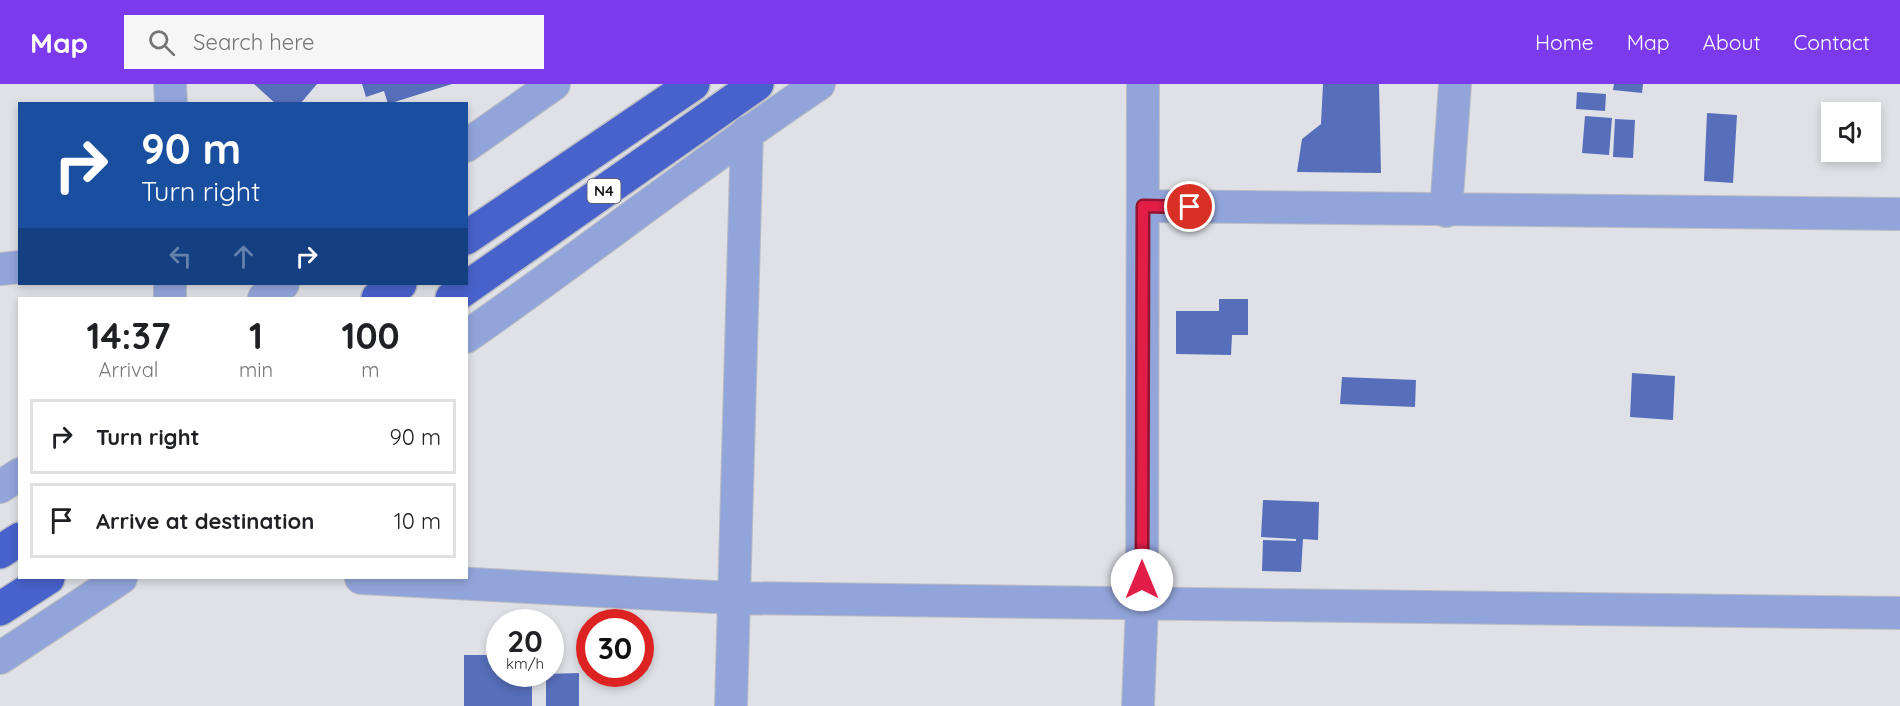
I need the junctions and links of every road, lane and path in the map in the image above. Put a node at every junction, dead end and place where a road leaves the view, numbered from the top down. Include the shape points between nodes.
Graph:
1 (170, 84) edge
2 (554, 84) edge
3 (693, 84) edge
4 (757, 84) edge
5 (819, 84) edge
6 (1143, 84) edge
7 (1455, 84) edge
8 (171, 102) edge
9 (747, 132) junction
10 (468, 145) edge
11 (1143, 206) junction
12 (1446, 210) junction
13 (1900, 214) edge
14 (468, 237) edge
15 (18, 267) edge
16 (0, 269) edge
17 (282, 285) edge
18 (398, 285) edge
19 (265, 297) edge
20 (380, 297) edge
21 (453, 297) edge
22 (468, 336) edge
23 (18, 475) edge
24 (0, 487) edge
25 (18, 540) edge
26 (0, 552) edge
27 (46, 579) edge
28 (118, 579) edge
29 (379, 579) edge
30 (733, 598) junction
31 (1142, 604) junction
32 (0, 609) edge
33 (1900, 613) edge
34 (0, 658) edge
35 (731, 706) edge
36 (1138, 706) edge

1 - 8 street
2 - 10 street
3 - 14 highway, N4
4 - 21 highway, N4
5 - 9 street
6 - 11 street
7 - 12 street
9 - 22 street
9 - 30 street
11 - 12 street
11 - 31 street
12 - 13 street
15 - 16 street
17 - 19 street
18 - 20 highway
23 - 24 street
25 - 26 highway
27 - 32 highway
28 - 34 street
29 - 30 street
30 - 31 street
30 - 35 street
31 - 33 street
31 - 36 street

